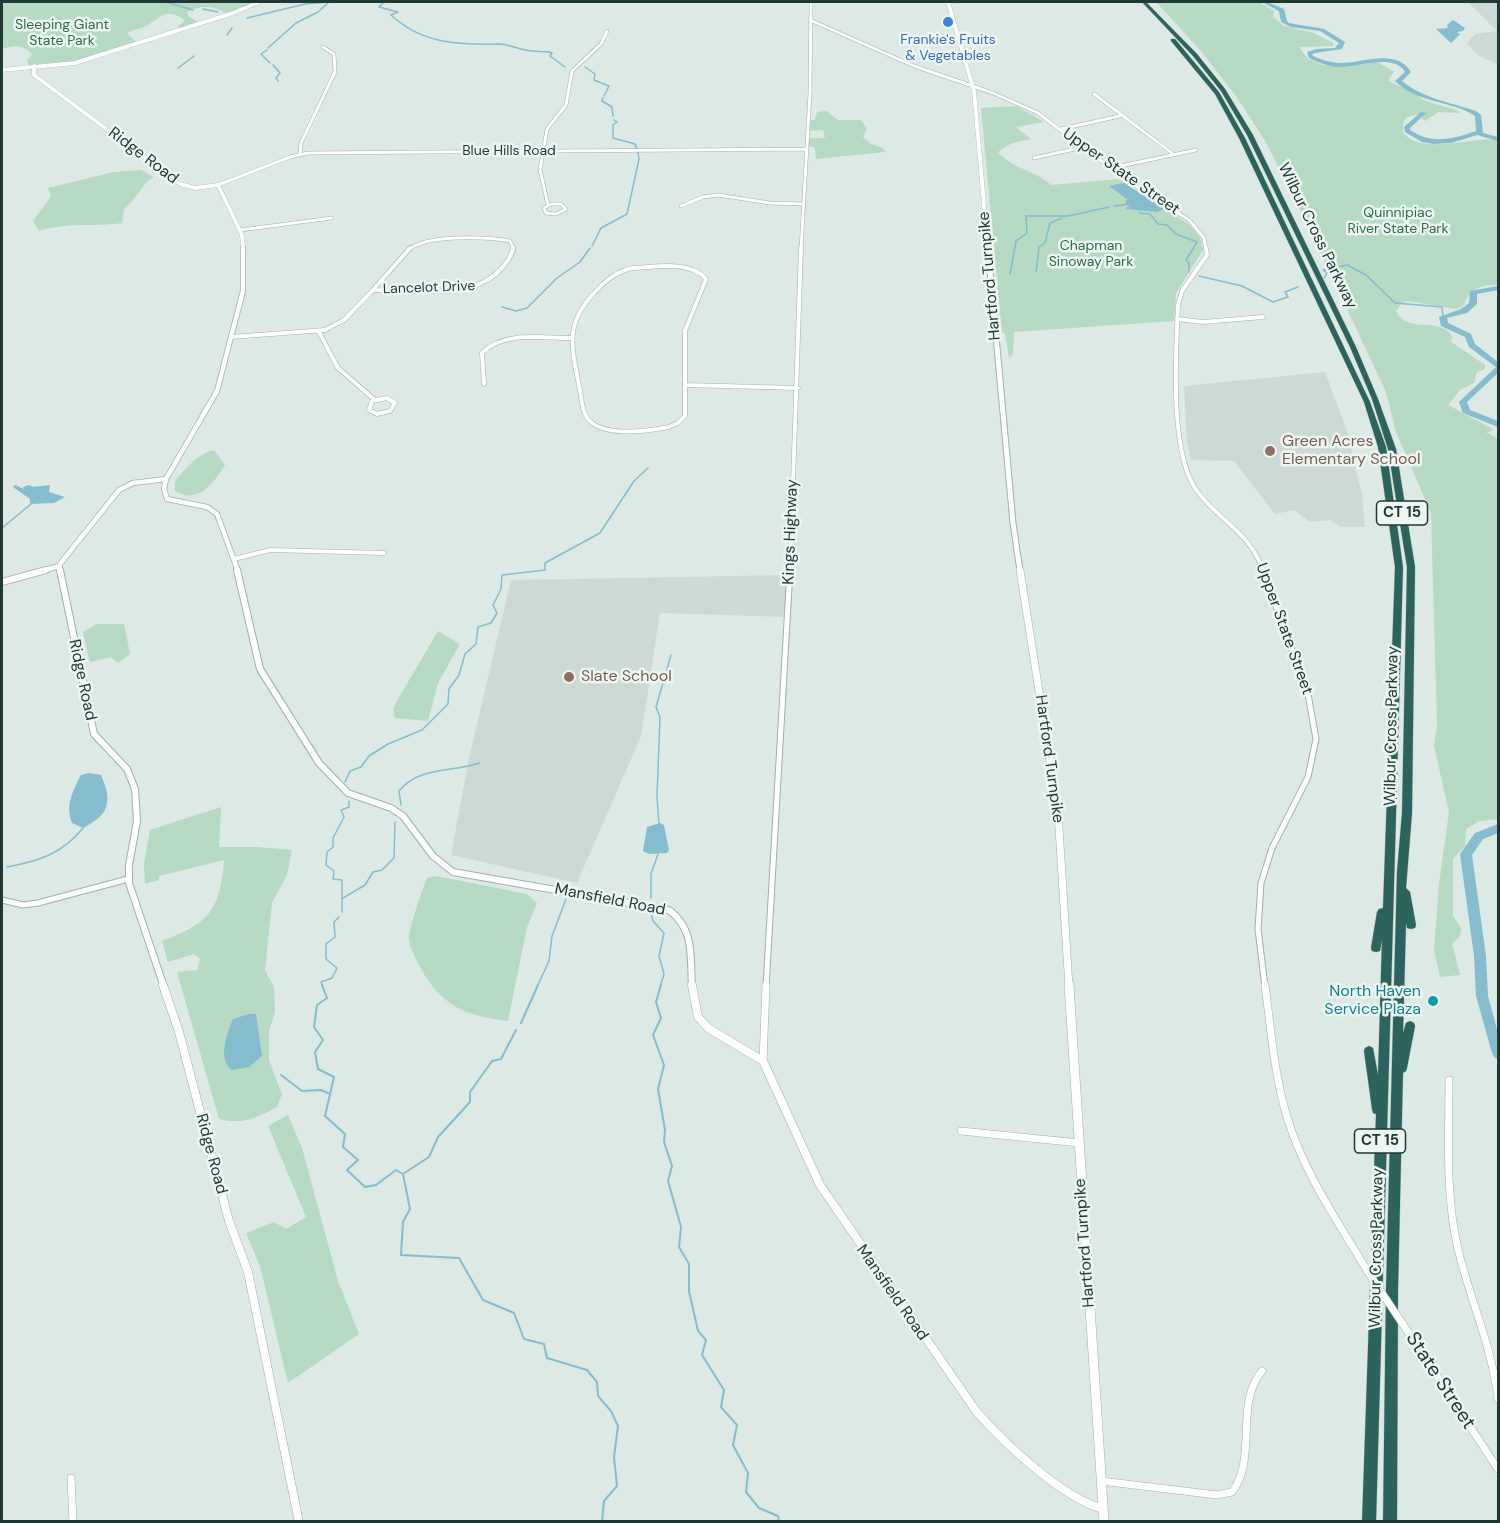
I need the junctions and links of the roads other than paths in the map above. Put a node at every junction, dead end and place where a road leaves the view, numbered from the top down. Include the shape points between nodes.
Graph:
1 (260, 2) edge
2 (811, 2) edge
3 (948, 2) edge
4 (1136, 2) edge
5 (1144, 2) edge
6 (810, 20) junction
7 (607, 31) dead end
8 (323, 47) dead end
9 (34, 66) junction
10 (2, 70) edge
11 (973, 87) junction
12 (1094, 94) dead end
13 (1120, 116) junction
14 (1061, 129) junction
15 (1084, 147) junction
16 (806, 149) junction
17 (1196, 150) dead end
18 (544, 151) junction
19 (1173, 153) junction
20 (300, 154) junction
21 (1034, 158) dead end
22 (1111, 168) junction
23 (218, 185) junction
24 (803, 204) junction
25 (548, 205) junction
26 (681, 206) dead end
27 (332, 218) dead end
28 (240, 230) junction
29 (373, 290) junction
30 (1263, 317) dead end
31 (1178, 319) junction
32 (319, 332) junction
33 (231, 337) junction
34 (570, 338) junction
35 (484, 384) dead end
36 (685, 385) junction
37 (798, 388) junction
38 (375, 400) junction
39 (166, 479) junction
40 (384, 553) dead end
41 (234, 559) junction
42 (59, 566) junction
43 (2, 582) edge
44 (1402, 872) junction
45 (128, 879) junction
46 (1388, 886) junction
47 (2, 900) edge
48 (1411, 925) dead end
49 (1376, 948) dead end
50 (1410, 1026) dead end
51 (1369, 1051) dead end
52 (763, 1062) junction
53 (1449, 1080) dead end
54 (1397, 1094) junction
55 (961, 1131) dead end
56 (1380, 1132) junction
57 (1078, 1143) junction
58 (1402, 1323) joint
59 (1262, 1371) dead end
60 (1498, 1399) edge
61 (1498, 1469) edge
62 (71, 1478) dead end
63 (1101, 1481) junction
64 (1103, 1509) junction
65 (73, 1521) edge
66 (300, 1521) edge
67 (1104, 1521) edge
68 (1369, 1521) edge
69 (1390, 1521) edge

1 - 9 main road via 75,63
2 - 6 street, Kings Highway
3 - 11 main road, Hartford Turnpike
4 - 46 highway, Wilbur Cross Parkway / CT 15 via 1217,93 1237,129 1344,349 1382,447 1399,567
5 - 44 highway, Wilbur Cross Parkway / CT 15 via 1223,90 1250,135 1353,346 1392,449 1411,567 1407,813
6 - 11 street, Upper State Street via 914,66
6 - 16 street, Kings Highway
7 - 18 street via 602,44 572,71 567,102 548,126
8 - 20 street via 333,54 336,68 301,143
9 - 10 main road
9 - 23 street, Ridge Road via 37,79 183,186
11 - 14 street, Upper State Street via 1022,105
11 - 57 main road, Hartford Turnpike via 1012,523 1058,812
12 - 13 street
13 - 14 street
13 - 19 street
14 - 15 street, Upper State Street
15 - 21 street
15 - 22 street, Upper State Street
16 - 18 street, Blue Hills Road
16 - 24 street, Kings Highway
17 - 19 street
18 - 20 street, Blue Hills Road
18 - 25 street via 540,170
19 - 22 street
20 - 23 street, Blue Hills Road
22 - 31 street, Upper State Street via 1189,220 1204,238 1207,255 1182,291
23 - 28 street
24 - 26 street via 718,195
24 - 37 street, Kings Highway
25 - 25 street via 543,210 549,214 560,214 566,209 558,204
27 - 28 street
28 - 33 street via 245,278
29 - 29 street, Lancelot Drive via 421,241 500,238 514,246 482,286
29 - 32 street, Lancelot Drive via 344,320
30 - 31 street via 1203,322
31 - 58 street, Upper State Street, bridge via 1179,424 1190,478 1198,494 1238,529 1258,556 1315,719 1317,744 1312,770 1265,866 1257,914 1258,950 1278,1085 1292,1133 1315,1185
32 - 33 street, Lancelot Drive
32 - 38 street via 338,368
33 - 39 street via 217,391
34 - 35 street via 505,339 492,343 482,353
34 - 36 street via 586,416 599,427 654,429 678,424 686,413
34 - 36 street via 580,307 616,273 633,268 696,269 706,279 685,331
36 - 37 street
37 - 52 street, Kings Highway
38 - 38 street via 368,407 374,413 388,412 395,406 389,399
39 - 41 street, Mansfield Road via 167,499 207,507 216,514
39 - 42 street via 133,483 119,490
40 - 41 street via 270,550
41 - 52 street, Mansfield Road via 262,674 334,781 348,793 398,811 433,856 453,872 646,904 677,915 689,938 693,1000 698,1017 708,1028
42 - 43 street
42 - 45 street, Ridge Road via 94,734 126,767 133,783 136,827
44 - 48 highway
44 - 54 highway, Wilbur Cross Parkway / CT 15
45 - 47 street via 38,903 24,905
45 - 66 street, Ridge Road via 179,1032 229,1221 248,1272
46 - 49 highway
46 - 56 highway, Wilbur Cross Parkway / CT 15
50 - 54 highway
51 - 56 highway
52 - 64 street, Mansfield Road via 836,1211 976,1411 1018,1455 1089,1505
53 - 60 street via 1452,1213 1458,1249 1489,1345
54 - 69 highway, Wilbur Cross Parkway / CT 15
55 - 57 street
56 - 68 highway, Wilbur Cross Parkway / CT 15
57 - 63 main road, Hartford Turnpike
58 - 61 street, State Street
59 - 63 street via 1251,1384 1242,1479 1232,1492 1217,1495
62 - 65 street
63 - 64 main road, Hartford Turnpike
64 - 67 main road, Hartford Turnpike

